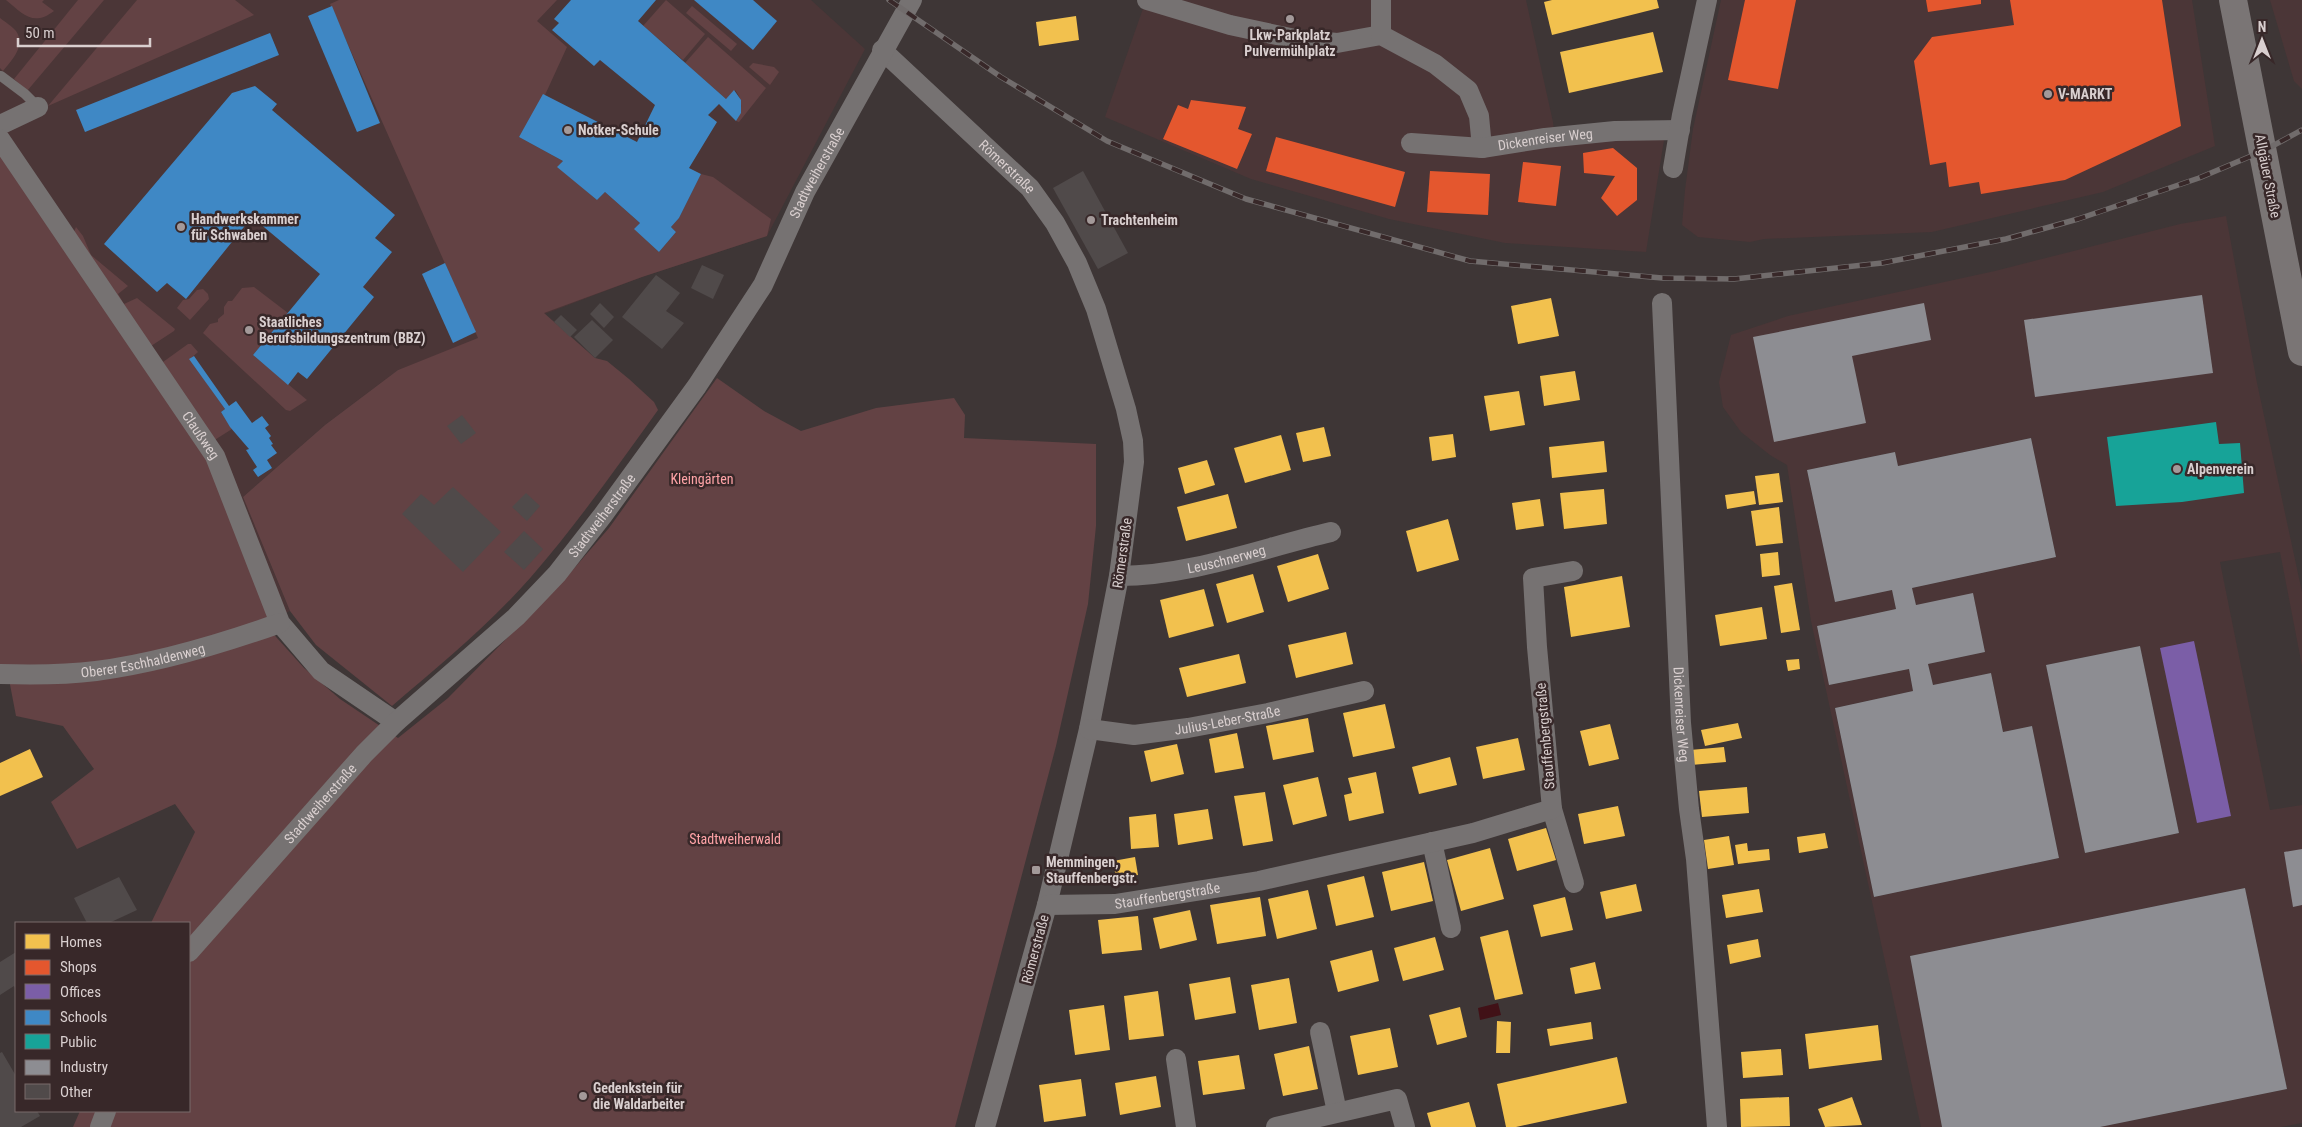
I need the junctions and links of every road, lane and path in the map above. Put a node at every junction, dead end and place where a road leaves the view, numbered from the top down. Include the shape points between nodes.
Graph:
1 (912, 0) edge
2 (1147, 0) edge
3 (1381, 0) edge
4 (1707, 0) edge
5 (2234, 0) edge
6 (1381, 35) junction
7 (882, 50) junction
8 (1, 76) dead end
9 (38, 107) joint
10 (0, 125) edge
11 (1680, 130) junction
12 (0, 139) edge
13 (1412, 143) dead end
14 (1482, 148) junction
15 (1673, 168) dead end
16 (1662, 303) dead end
17 (2302, 352) edge
18 (1331, 532) dead end
19 (1573, 571) dead end
20 (1119, 576) junction
21 (280, 623) junction
22 (0, 674) edge
23 (1364, 690) dead end
24 (396, 722) junction
25 (1089, 729) junction
26 (1552, 809) junction
27 (1432, 842) junction
28 (1574, 883) dead end
29 (1047, 905) junction
30 (1451, 928) dead end
31 (190, 951) edge
32 (1320, 1032) dead end
33 (1176, 1059) dead end
34 (106, 1112) edge
35 (1337, 1112) junction
36 (100, 1127) edge
37 (985, 1127) edge
38 (1186, 1127) edge
39 (1276, 1127) edge
40 (1405, 1127) edge
41 (1717, 1127) edge

1 - 7 street, Stadtweiherstraße
2 - 6 street via 1295,40 1336,43
3 - 6 street
4 - 11 street
5 - 17 main road, Allgäuer Straße
6 - 14 street via 1436,64 1468,90 1479,116
7 - 20 street, Römerstraße via 1030,188 1055,223 1077,263 1098,317 1133,441 1134,462
7 - 24 street, Stadtweiherstraße via 805,192 763,285 702,379 634,474 557,574 516,617
8 - 9 lane
9 - 10 street
11 - 14 street, Dickenreiser Weg via 1615,131
11 - 15 street
12 - 21 street, Claußweg via 215,456
13 - 14 street, Dickenreiser Weg
16 - 41 street, Dickenreiser Weg via 1681,722 1696,859
18 - 20 street, Leuschnerweg via 1175,572
19 - 26 street, Stauffenbergstraße via 1533,578
20 - 25 street, Römerstraße
21 - 22 street, Oberer Eschhaldenweg via 222,644 104,670 41,675
21 - 24 street, Claußweg via 321,671
23 - 25 street, Julius-Leber-Straße via 1188,728 1134,735
24 - 31 street, Stadtweiherstraße
25 - 29 street, Römerstraße
26 - 27 street, Stauffenbergstraße
26 - 28 street
27 - 29 street, Stauffenbergstraße via 1258,881 1181,894 1115,904
27 - 30 street
29 - 37 street, Römerstraße
32 - 35 street
33 - 38 street
34 - 36 street
35 - 39 street
35 - 40 street via 1397,1099

